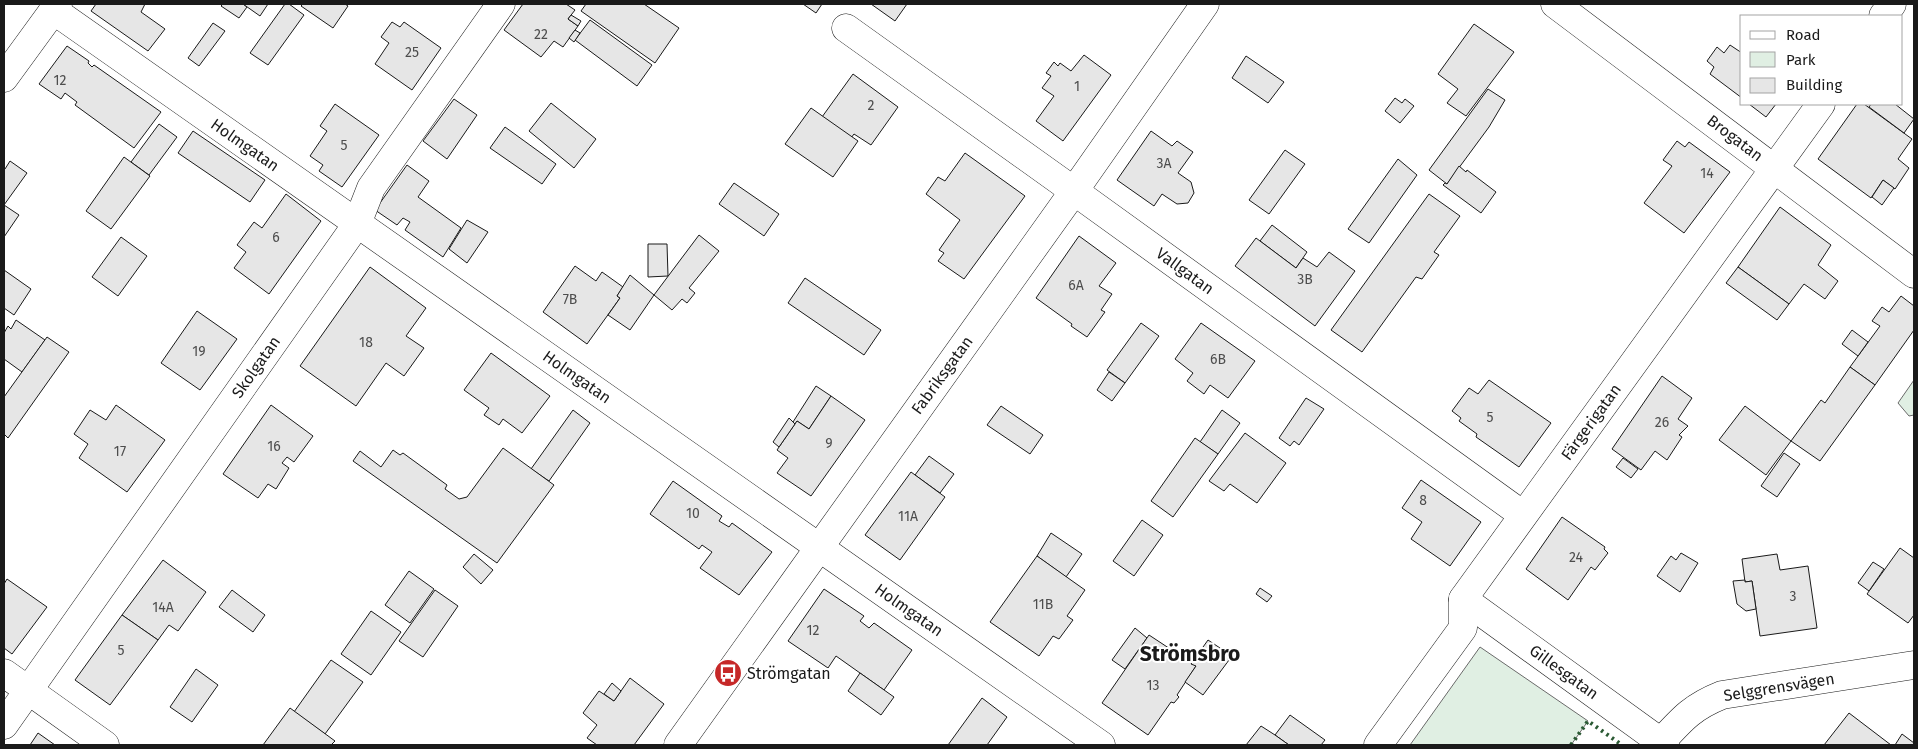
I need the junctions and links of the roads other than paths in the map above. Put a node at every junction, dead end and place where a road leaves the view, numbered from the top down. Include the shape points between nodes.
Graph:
1 (501, 4) edge
2 (1205, 4) edge
3 (1554, 4) edge
4 (1892, 4) edge
5 (55, 7) edge
6 (1884, 15) edge
7 (846, 28) dead end
8 (4, 78) edge
9 (1821, 105) edge
10 (1776, 168) junction
11 (1074, 191) junction
12 (357, 224) junction
13 (1914, 274) edge
14 (1523, 516) junction
15 (819, 547) junction
16 (1463, 599) junction
17 (1914, 666) edge
18 (4, 673) edge
19 (28, 690) junction
20 (4, 725) edge
21 (1663, 744) edge
22 (105, 745) edge
23 (678, 745) edge
24 (1101, 745) edge
25 (1378, 745) edge

1 - 12 street, Skolgatan via 371,188
2 - 11 street, Fabriksgatan
3 - 10 street, Brogatan
4 - 6 street
5 - 8 street
5 - 12 street, Holmgatan
7 - 11 street, Vallgatan
9 - 10 street, Färgerigatan
10 - 13 street, Brogatan
10 - 14 street, Färgerigatan
11 - 14 street, Vallgatan
11 - 15 street, Fabriksgatan
12 - 15 street, Holmgatan
12 - 19 street, Skolgatan
14 - 16 street, Färgerigatan
15 - 23 street, Fabriksgatan
15 - 24 street, Holmgatan
16 - 21 street, Gillesgatan
16 - 25 street via 1463,628
17 - 21 street, Selggrensvägen via 1722,695 1695,708
18 - 19 street
19 - 20 street, Skolgatan
19 - 22 street

